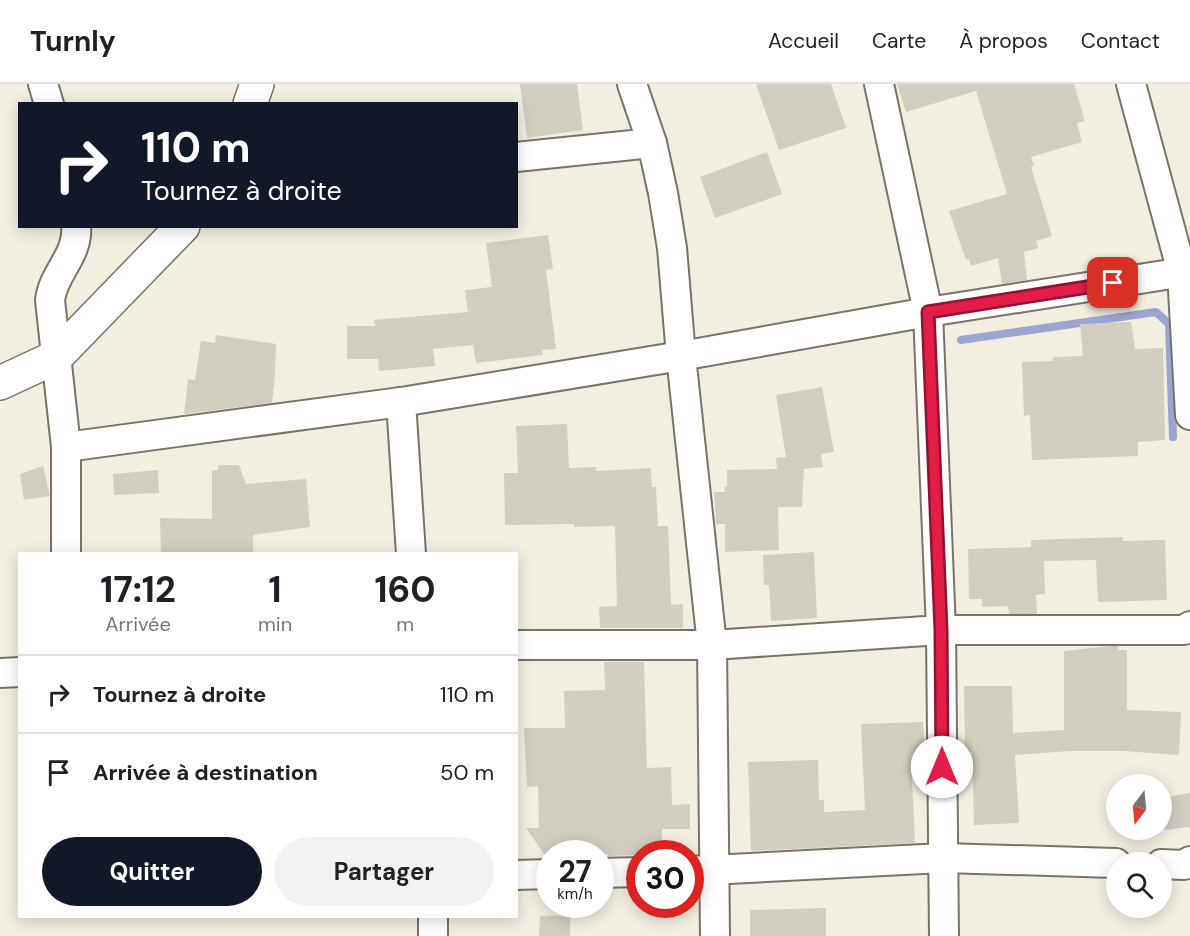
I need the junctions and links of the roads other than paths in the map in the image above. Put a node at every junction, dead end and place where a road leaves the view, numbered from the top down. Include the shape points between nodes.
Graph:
1 (43, 84) edge
2 (257, 84) edge
3 (632, 84) edge
4 (879, 84) edge
5 (1131, 84) edge
6 (48, 102) edge
7 (251, 102) edge
8 (652, 143) junction
9 (518, 157) edge
10 (75, 228) edge
11 (181, 228) edge
12 (1186, 272) edge
13 (928, 312) junction
14 (681, 356) junction
15 (56, 357) junction
16 (0, 383) edge
17 (400, 402) junction
18 (1190, 415) edge
19 (66, 447) junction
20 (66, 552) edge
21 (411, 552) edge
22 (1190, 626) edge
23 (941, 630) junction
24 (518, 645) edge
25 (712, 645) junction
26 (18, 672) edge
27 (0, 673) edge
28 (703, 840) edge
29 (943, 858) junction
30 (1190, 861) edge
31 (1106, 863) edge
32 (1172, 864) edge
33 (704, 870) edge
34 (536, 874) edge
35 (518, 875) edge
36 (704, 880) edge
37 (433, 918) edge
38 (433, 936) edge
39 (715, 936) edge
40 (944, 936) edge

1 - 6 street
2 - 7 main road
3 - 8 street
4 - 13 street
5 - 12 street
8 - 9 street
8 - 14 street via 672,248
10 - 15 street via 74,249 51,290
11 - 15 main road
12 - 13 street
12 - 18 street
13 - 14 street
13 - 23 street
14 - 17 street
14 - 25 street
15 - 16 main road
15 - 19 street
17 - 19 street
17 - 21 street
19 - 20 street
22 - 23 street via 1184,630
23 - 25 street
23 - 29 street
24 - 25 street
25 - 28 street
26 - 27 street
29 - 31 street
29 - 33 street
29 - 40 street
30 - 32 street
34 - 35 street
36 - 39 street
37 - 38 street

